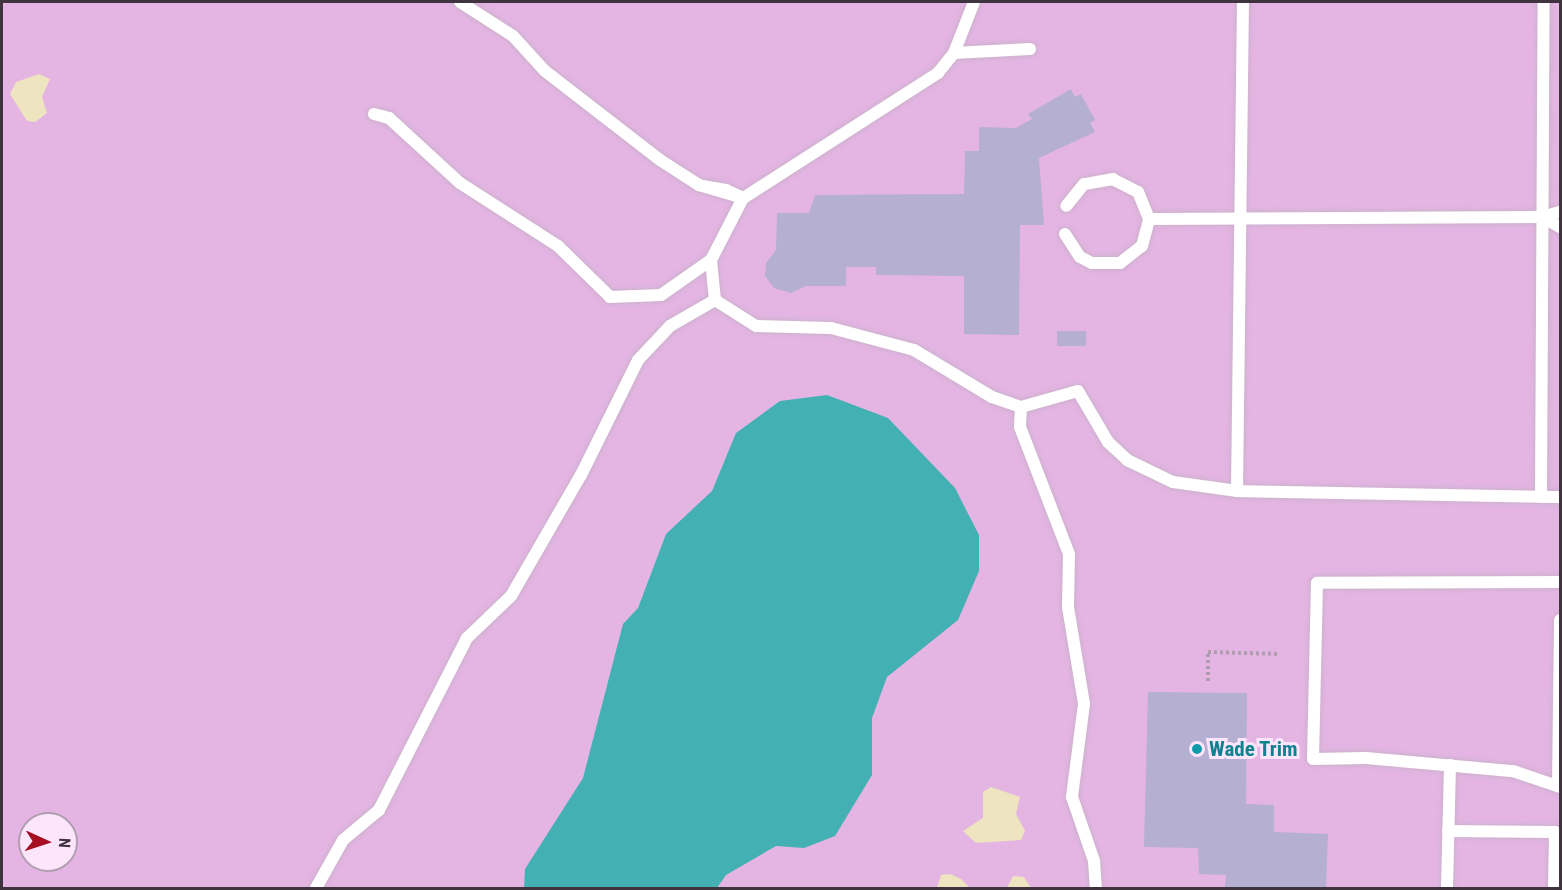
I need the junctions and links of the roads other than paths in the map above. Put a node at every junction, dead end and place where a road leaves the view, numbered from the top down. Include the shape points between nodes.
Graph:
1 (460, 2) edge
2 (974, 2) edge
3 (1243, 2) edge
4 (1544, 2) edge
5 (1030, 49) dead end
6 (954, 53) junction
7 (374, 114) dead end
8 (743, 198) junction
9 (1066, 206) dead end
10 (1560, 212) edge
11 (1542, 217) junction
12 (1149, 219) junction
13 (1238, 219) junction
14 (1560, 227) edge
15 (1065, 234) dead end
16 (711, 260) junction
17 (715, 300) junction
18 (1021, 406) junction
19 (1237, 491) junction
20 (1541, 497) junction
21 (1560, 497) edge
22 (1560, 582) edge
23 (1560, 620) edge
24 (1450, 765) junction
25 (1559, 786) edge
26 (1448, 831) junction
27 (316, 888) edge
28 (1096, 888) edge
29 (1447, 888) edge
30 (1554, 888) edge

1 - 8 lane via 513,36 544,72 699,185
2 - 6 lane
3 - 13 lane
4 - 11 lane
5 - 6 lane
6 - 8 lane via 938,73
7 - 16 lane via 389,118 460,183 558,246 610,297 661,295
8 - 16 lane
9 - 12 lane via 1084,184 1113,179 1138,192
10 - 11 lane
11 - 13 lane
11 - 14 lane
11 - 20 lane
12 - 13 lane
12 - 15 lane via 1142,246 1120,263 1086,260
13 - 19 lane
16 - 17 lane
17 - 18 lane via 756,327 831,328 914,350 992,397
17 - 27 lane via 670,326 638,360 581,475 511,596 467,638 379,810 344,840
18 - 19 lane via 1078,391 1108,442 1146,472
18 - 28 lane via 1020,427 1069,554 1068,607 1084,704 1072,797 1094,861
19 - 20 lane
20 - 21 lane
22 - 24 lane via 1317,583 1313,759
23 - 25 lane
24 - 25 lane via 1513,771
24 - 26 lane
26 - 29 lane
26 - 30 lane via 1555,832

